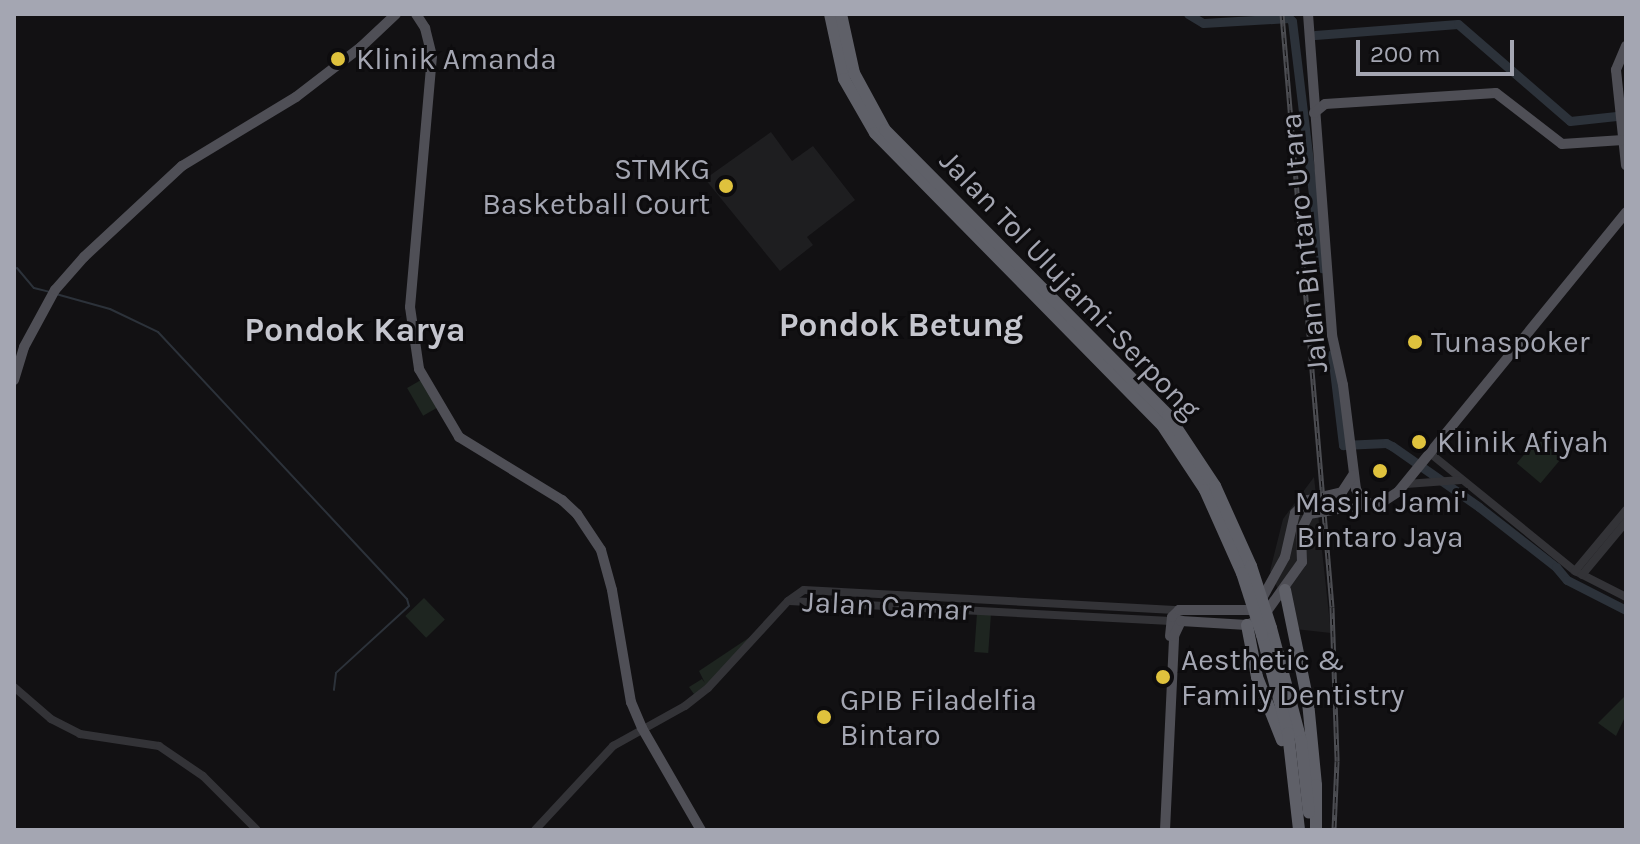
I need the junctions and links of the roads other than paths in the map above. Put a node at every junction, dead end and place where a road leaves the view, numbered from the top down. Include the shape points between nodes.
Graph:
1 (396, 14) edge
2 (416, 14) edge
3 (830, 14) edge
4 (841, 14) edge
5 (1308, 14) edge
6 (1626, 46) edge
7 (1313, 95) junction
8 (1325, 104) junction
9 (1314, 113) junction
10 (1622, 124) junction
11 (1625, 140) edge
12 (1605, 143) junction
13 (1626, 165) edge
14 (1626, 212) edge
15 (14, 380) edge
16 (1431, 454) junction
17 (1354, 467) junction
18 (1461, 480) junction
19 (1406, 484) junction
20 (1365, 506) junction
21 (1626, 510) edge
22 (1626, 522) edge
23 (1601, 546) junction
24 (1301, 555) junction
25 (1285, 557) junction
26 (1246, 570) junction
27 (1579, 573) junction
28 (1285, 590) junction
29 (1268, 592) junction
30 (1626, 597) edge
31 (1177, 617) junction
32 (1247, 625) junction
33 (1266, 632) junction
34 (14, 687) edge
35 (642, 728) junction
36 (1296, 785) junction
37 (257, 830) edge
38 (535, 830) edge
39 (701, 830) edge
40 (1162, 830) edge
41 (1299, 830) edge
42 (1309, 830) edge
43 (1316, 830) edge

1 - 15 main road via 296,97 175,172 52,294 24,347
2 - 35 main road via 432,56 410,307 419,369 462,440 561,499 588,528 609,575 628,692
3 - 26 highway, Jalan Tol Ulujami–Serpong via 844,79 875,133 1162,425 1205,490
4 - 26 highway, Jalan Tol Ulujami–Serpong via 854,73 885,130 1168,415 1215,486
5 - 7 main road, Jalan Bintaro Utara
6 - 10 main road via 1618,59
7 - 8 main road
7 - 9 main road, Jalan Bintaro Utara
8 - 9 main road
8 - 12 main road via 1496,93 1562,144
9 - 17 main road, Jalan Bintaro Utara via 1332,335
10 - 11 main road
10 - 12 main road
11 - 12 main road
11 - 13 main road
14 - 16 main road
16 - 18 street
16 - 19 main road
17 - 20 main road, Jalan Bintaro Utara via 1358,496
17 - 25 main road via 1342,492 1301,505
18 - 19 street
18 - 27 street
19 - 20 main road via 1384,501
20 - 24 main road via 1309,514 1301,530
21 - 23 street
22 - 23 street
23 - 27 street
24 - 25 main road
24 - 28 main road
25 - 29 main road
26 - 33 highway, Jalan Tol Ulujami–Serpong, bridge
27 - 30 street
28 - 32 main road via 1262,618
28 - 43 highway via 1308,702
29 - 31 main road via 1248,610
29 - 32 main road
31 - 32 main road
31 - 35 street, Jalan Camar via 802,595 788,601 708,688
31 - 40 main road
32 - 36 highway via 1257,677
33 - 36 highway, Jalan Tol Ulujami–Serpong
33 - 42 highway, Jalan Tol Ulujami–Serpong via 1301,741
34 - 37 street via 51,719 80,734 160,747 208,781
35 - 38 street, Jalan Camar via 609,750
35 - 39 main road
36 - 41 highway, Jalan Tol Ulujami–Serpong

